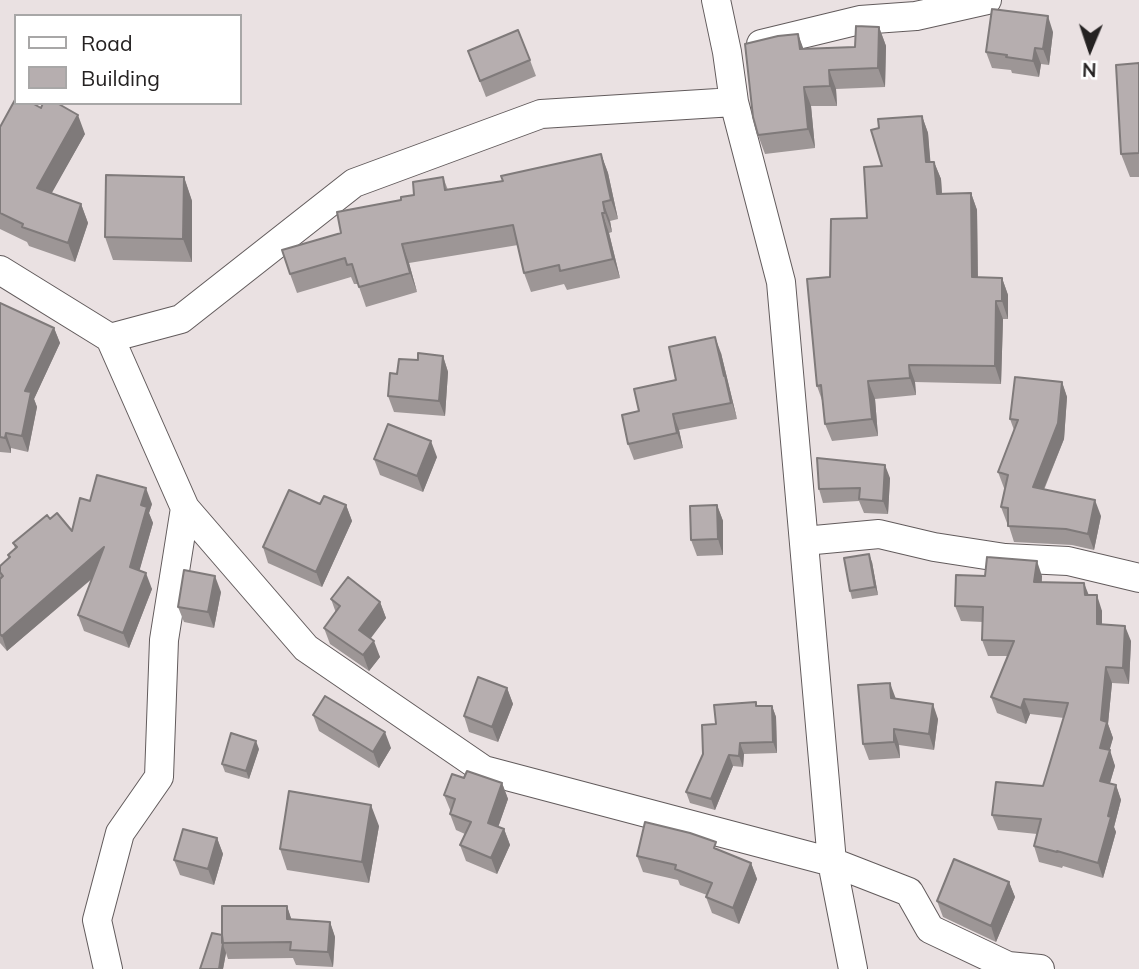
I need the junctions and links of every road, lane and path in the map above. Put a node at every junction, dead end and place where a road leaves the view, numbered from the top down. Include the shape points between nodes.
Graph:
1 (716, 0) edge
2 (987, 0) edge
3 (865, 10) edge
4 (727, 52) junction
5 (734, 102) junction
6 (0, 270) edge
7 (110, 338) junction
8 (185, 508) junction
9 (804, 541) junction
10 (1139, 578) edge
11 (832, 862) junction
12 (108, 969) edge
13 (853, 969) edge
14 (1040, 969) edge

1 - 4 street
2 - 3 street via 916,16
3 - 4 street
4 - 5 street
5 - 7 street via 541,114 354,183 181,319
5 - 9 street via 781,282
6 - 7 street
7 - 8 street
8 - 11 street via 306,648 484,770
8 - 12 street via 164,640 159,778 120,832 97,920
9 - 10 street via 879,534 1005,558 1068,561
9 - 11 street
11 - 13 street
11 - 14 street via 909,892 930,929 1008,966

